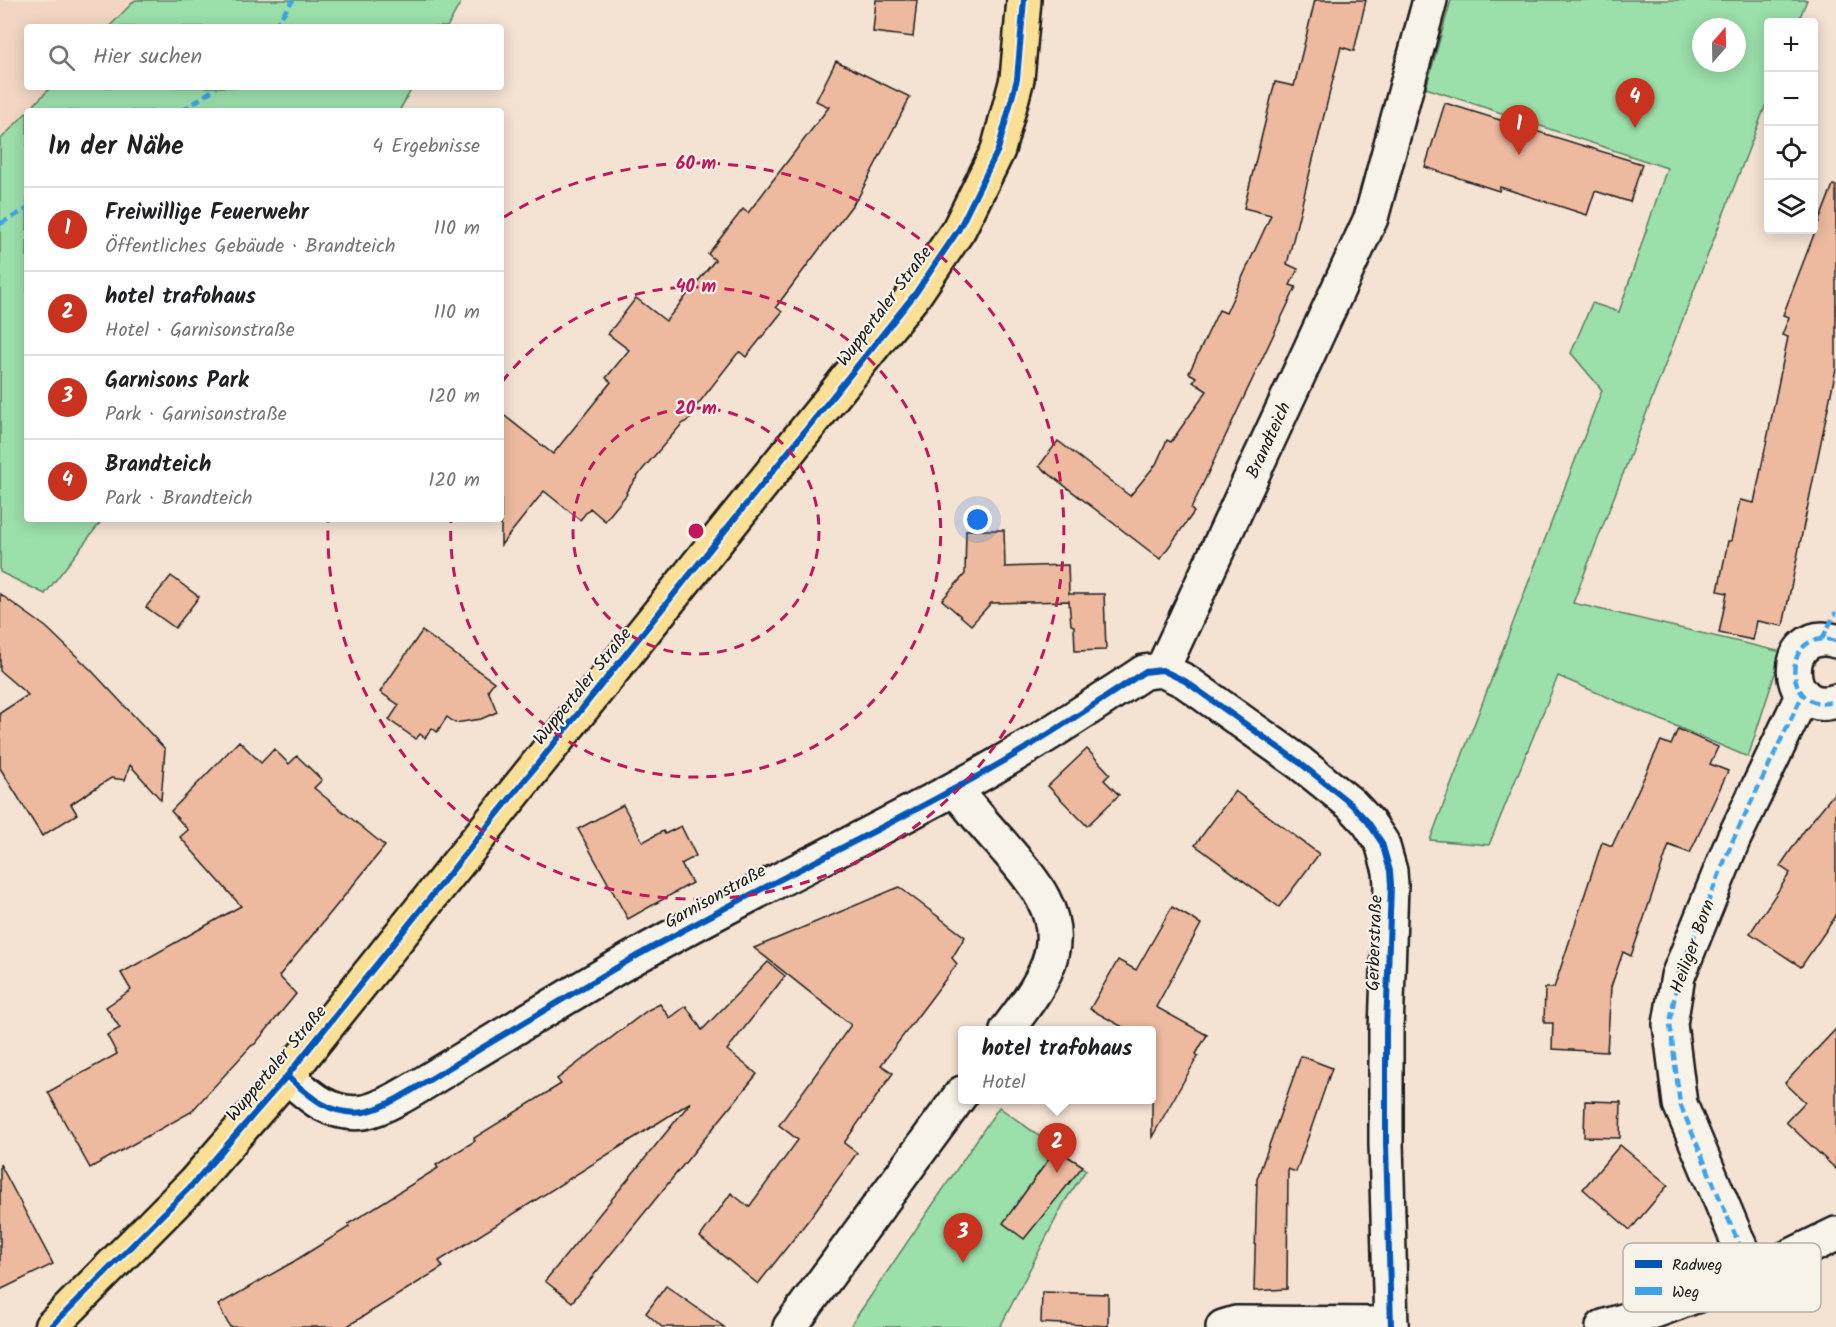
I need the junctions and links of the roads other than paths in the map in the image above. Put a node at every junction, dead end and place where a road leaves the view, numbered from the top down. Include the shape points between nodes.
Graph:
1 (1024, 0) edge
2 (1430, 0) edge
3 (1831, 630) edge
4 (1162, 670) junction
5 (1803, 694) junction
6 (1836, 701) edge
7 (955, 789) junction
8 (1010, 1026) edge
9 (287, 1076) junction
10 (958, 1100) edge
11 (1836, 1234) edge
12 (1739, 1243) edge
13 (1818, 1243) edge
14 (1652, 1312) edge
15 (1391, 1325) edge
16 (1232, 1326) edge
17 (51, 1327) edge
18 (790, 1327) edge
19 (1602, 1327) edge

1 - 9 main road, Wuppertaler Straße via 1017,79 998,150 959,229 915,294
2 - 4 street, Brandteich via 1371,218
3 - 5 street via 1797,656 1793,676
4 - 7 street, Garnisonstraße via 1144,672
4 - 15 street, Gerberstraße via 1185,681 1300,763 1351,804 1382,843 1390,871 1386,1143
5 - 6 street via 1822,703
5 - 12 street, Heiliger Born via 1733,840 1686,955 1678,976 1670,1024 1680,1104
7 - 8 street via 1035,882 1051,914 1052,953 1047,968
7 - 9 street, Garnisonstraße via 758,889 382,1106 345,1114 315,1101
9 - 17 main road, Wuppertaler Straße via 193,1184
10 - 18 street
11 - 13 street
14 - 19 street
15 - 16 street

